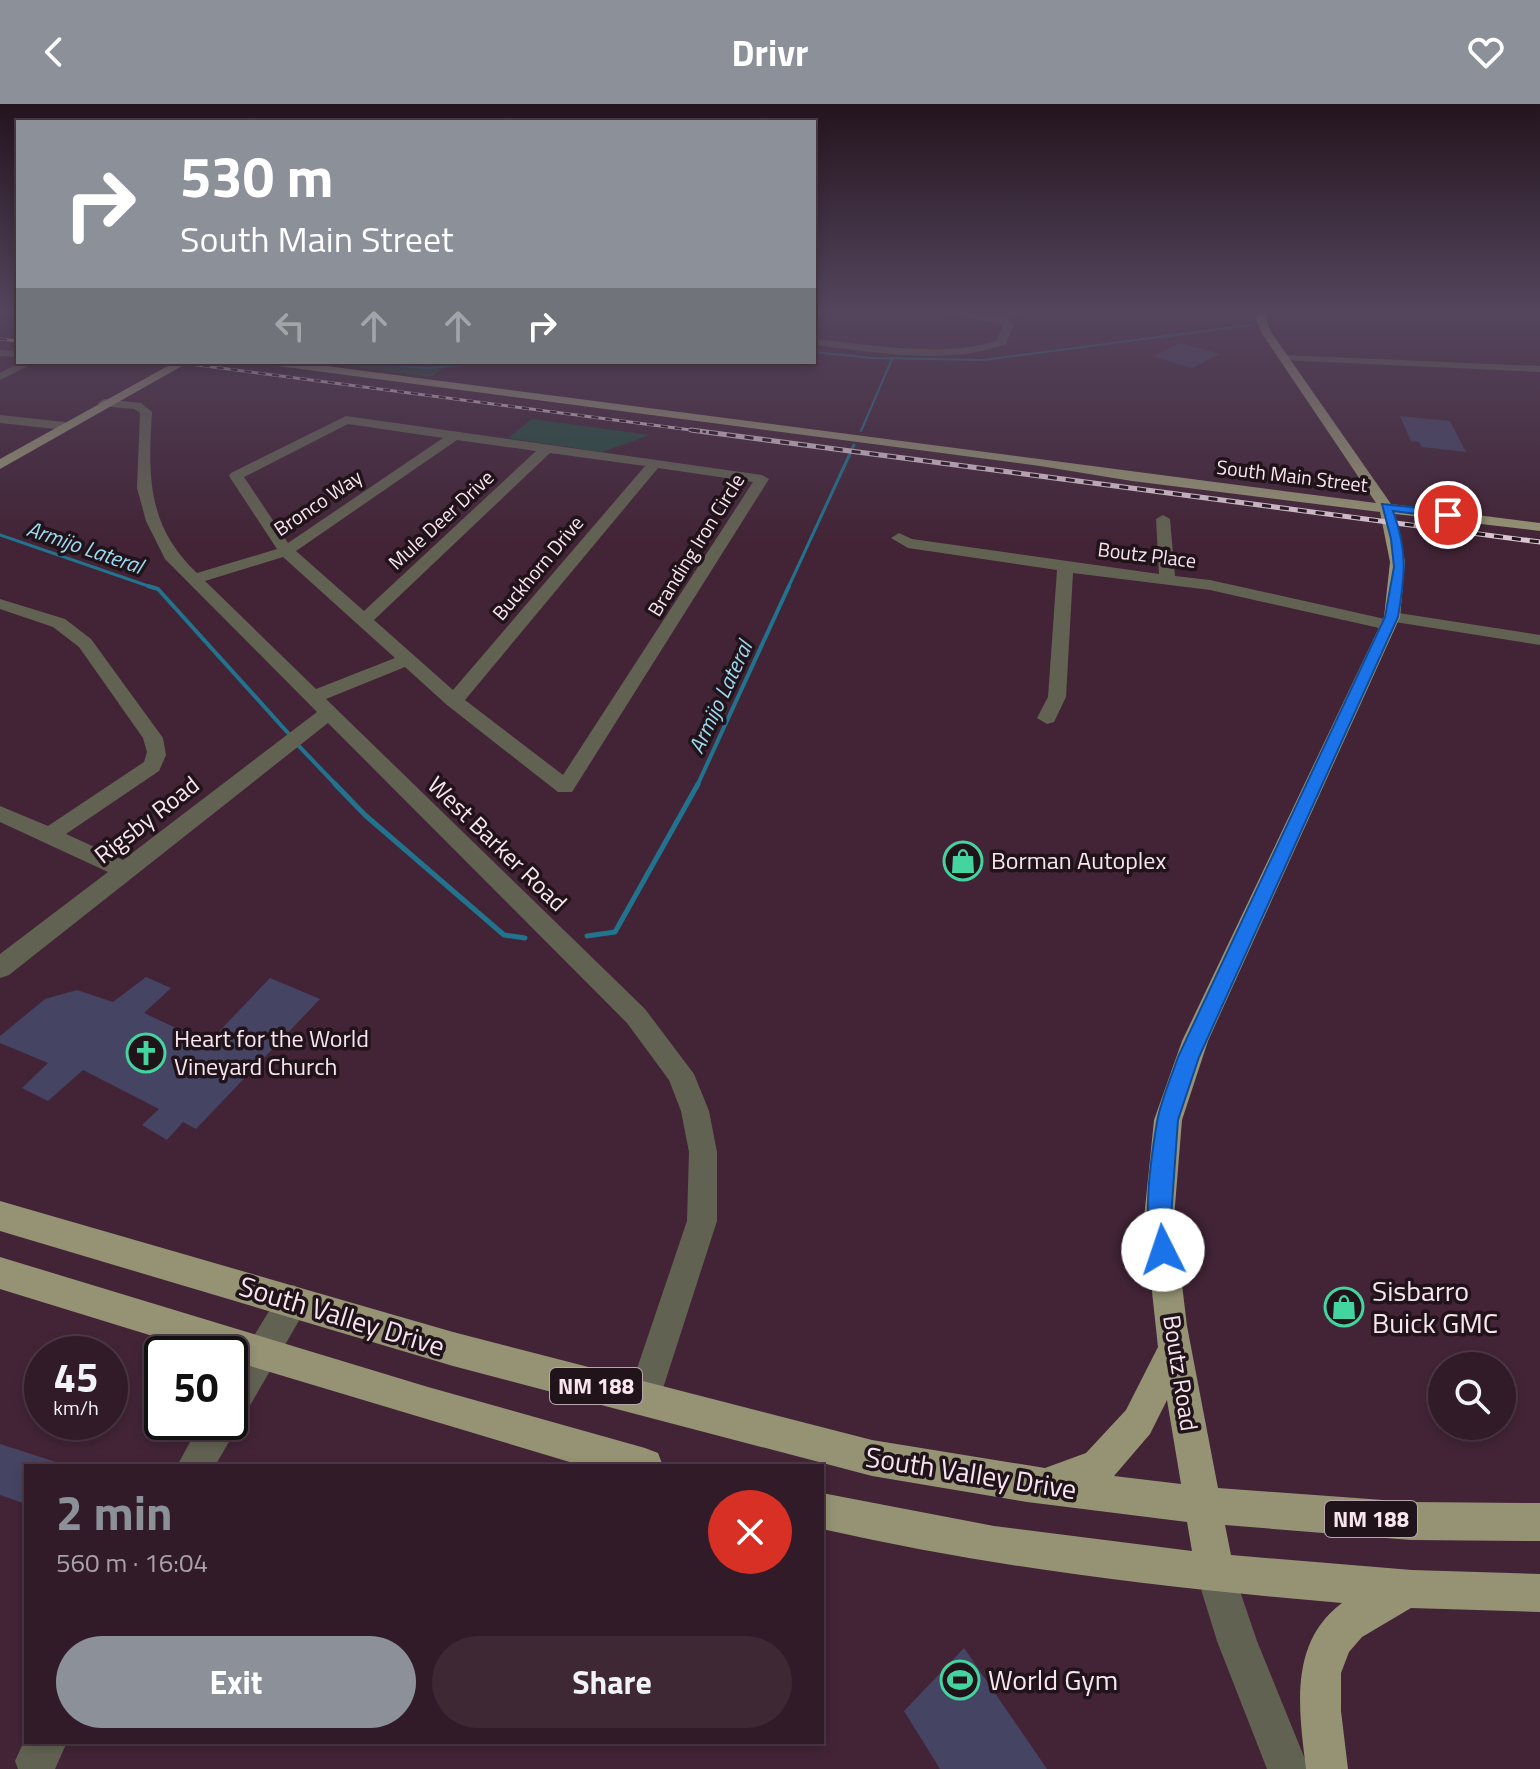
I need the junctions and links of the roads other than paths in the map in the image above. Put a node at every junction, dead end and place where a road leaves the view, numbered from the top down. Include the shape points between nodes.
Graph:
1 (129, 387) edge
2 (141, 387) edge
3 (460, 387) edge
4 (1303, 387) edge
5 (106, 402) junction
6 (0, 419) edge
7 (65, 426) junction
8 (455, 435) junction
9 (547, 448) junction
10 (655, 463) junction
11 (0, 465) edge
12 (1386, 509) junction
13 (1540, 518) edge
14 (1163, 519) dead end
15 (1540, 527) edge
16 (899, 538) dead end
17 (286, 551) junction
18 (1065, 567) junction
19 (192, 580) junction
20 (1167, 580) junction
21 (0, 604) edge
22 (363, 621) junction
23 (1390, 621) junction
24 (1540, 640) edge
25 (406, 660) junction
26 (454, 701) junction
27 (319, 706) junction
28 (1047, 718) dead end
29 (0, 813) edge
30 (50, 835) junction
31 (124, 870) junction
32 (0, 968) edge
33 (0, 1216) edge
34 (0, 1273) edge
35 (293, 1301) junction
36 (1175, 1349) junction
37 (262, 1354) junction
38 (248, 1378) edge
39 (644, 1398) junction
40 (210, 1440) edge
41 (196, 1464) edge
42 (638, 1464) edge
43 (1045, 1486) junction
44 (1202, 1505) junction
45 (824, 1511) edge
46 (1540, 1522) edge
47 (1215, 1573) junction
48 (1407, 1589) junction
49 (1540, 1593) edge
50 (1288, 1769) edge
51 (1327, 1769) edge

1 - 5 main road
2 - 5 main road
3 - 12 main road, South Main Street via 1056,461
4 - 12 main road
5 - 7 main road
5 - 19 street, West Barker Road via 146,412 144,500 161,539
6 - 7 street
7 - 11 main road
8 - 9 street, Branding Iron Circle
8 - 17 street, Bronco Way
8 - 17 street, Branding Iron Circle via 346,420 236,476
9 - 10 street, Branding Iron Circle
9 - 22 street, Mule Deer Drive
10 - 26 street, Buckhorn Drive
10 - 26 street, Branding Iron Circle via 762,479 565,787
12 - 13 main road, South Main Street
12 - 15 main road, South Main Street
12 - 23 main road, Boutz Road via 1400,568
14 - 20 street
16 - 18 street, Boutz Place
17 - 19 street, Bronco Way
17 - 22 street, Branding Iron Circle
18 - 20 street, Boutz Place
18 - 28 street via 1057,697
19 - 27 street, West Barker Road
20 - 23 street, Boutz Place
21 - 30 street via 59,623 85,643 157,748 152,766
22 - 25 street, Branding Iron Circle
23 - 24 street, Boutz Place
23 - 36 main road, Boutz Road via 1195,1041 1168,1120 1159,1218
25 - 26 street, Branding Iron Circle
25 - 27 street, Rigsby Road
27 - 31 street, Rigsby Road
27 - 39 street, West Barker Road via 636,1016 680,1074 703,1152 702,1221
29 - 30 street
30 - 31 street
31 - 32 street, Rigsby Road
33 - 35 main road, South Valley Drive / NM 188
34 - 37 main road, NM 188
35 - 37 street
35 - 39 main road, South Valley Drive / NM 188
36 - 43 main road via 1138,1422 1098,1467
36 - 44 main road, Boutz Road
37 - 38 street
37 - 42 main road, NM 188
39 - 43 main road, South Valley Drive / NM 188 via 872,1458
40 - 41 street
43 - 44 main road, South Valley Drive / NM 188
44 - 46 main road, South Valley Drive / NM 188 via 1411,1521
44 - 47 main road, Boutz Road
45 - 47 main road via 1030,1551
47 - 48 main road
47 - 50 street
48 - 49 main road
48 - 51 main road via 1348,1623 1325,1653 1318,1693

